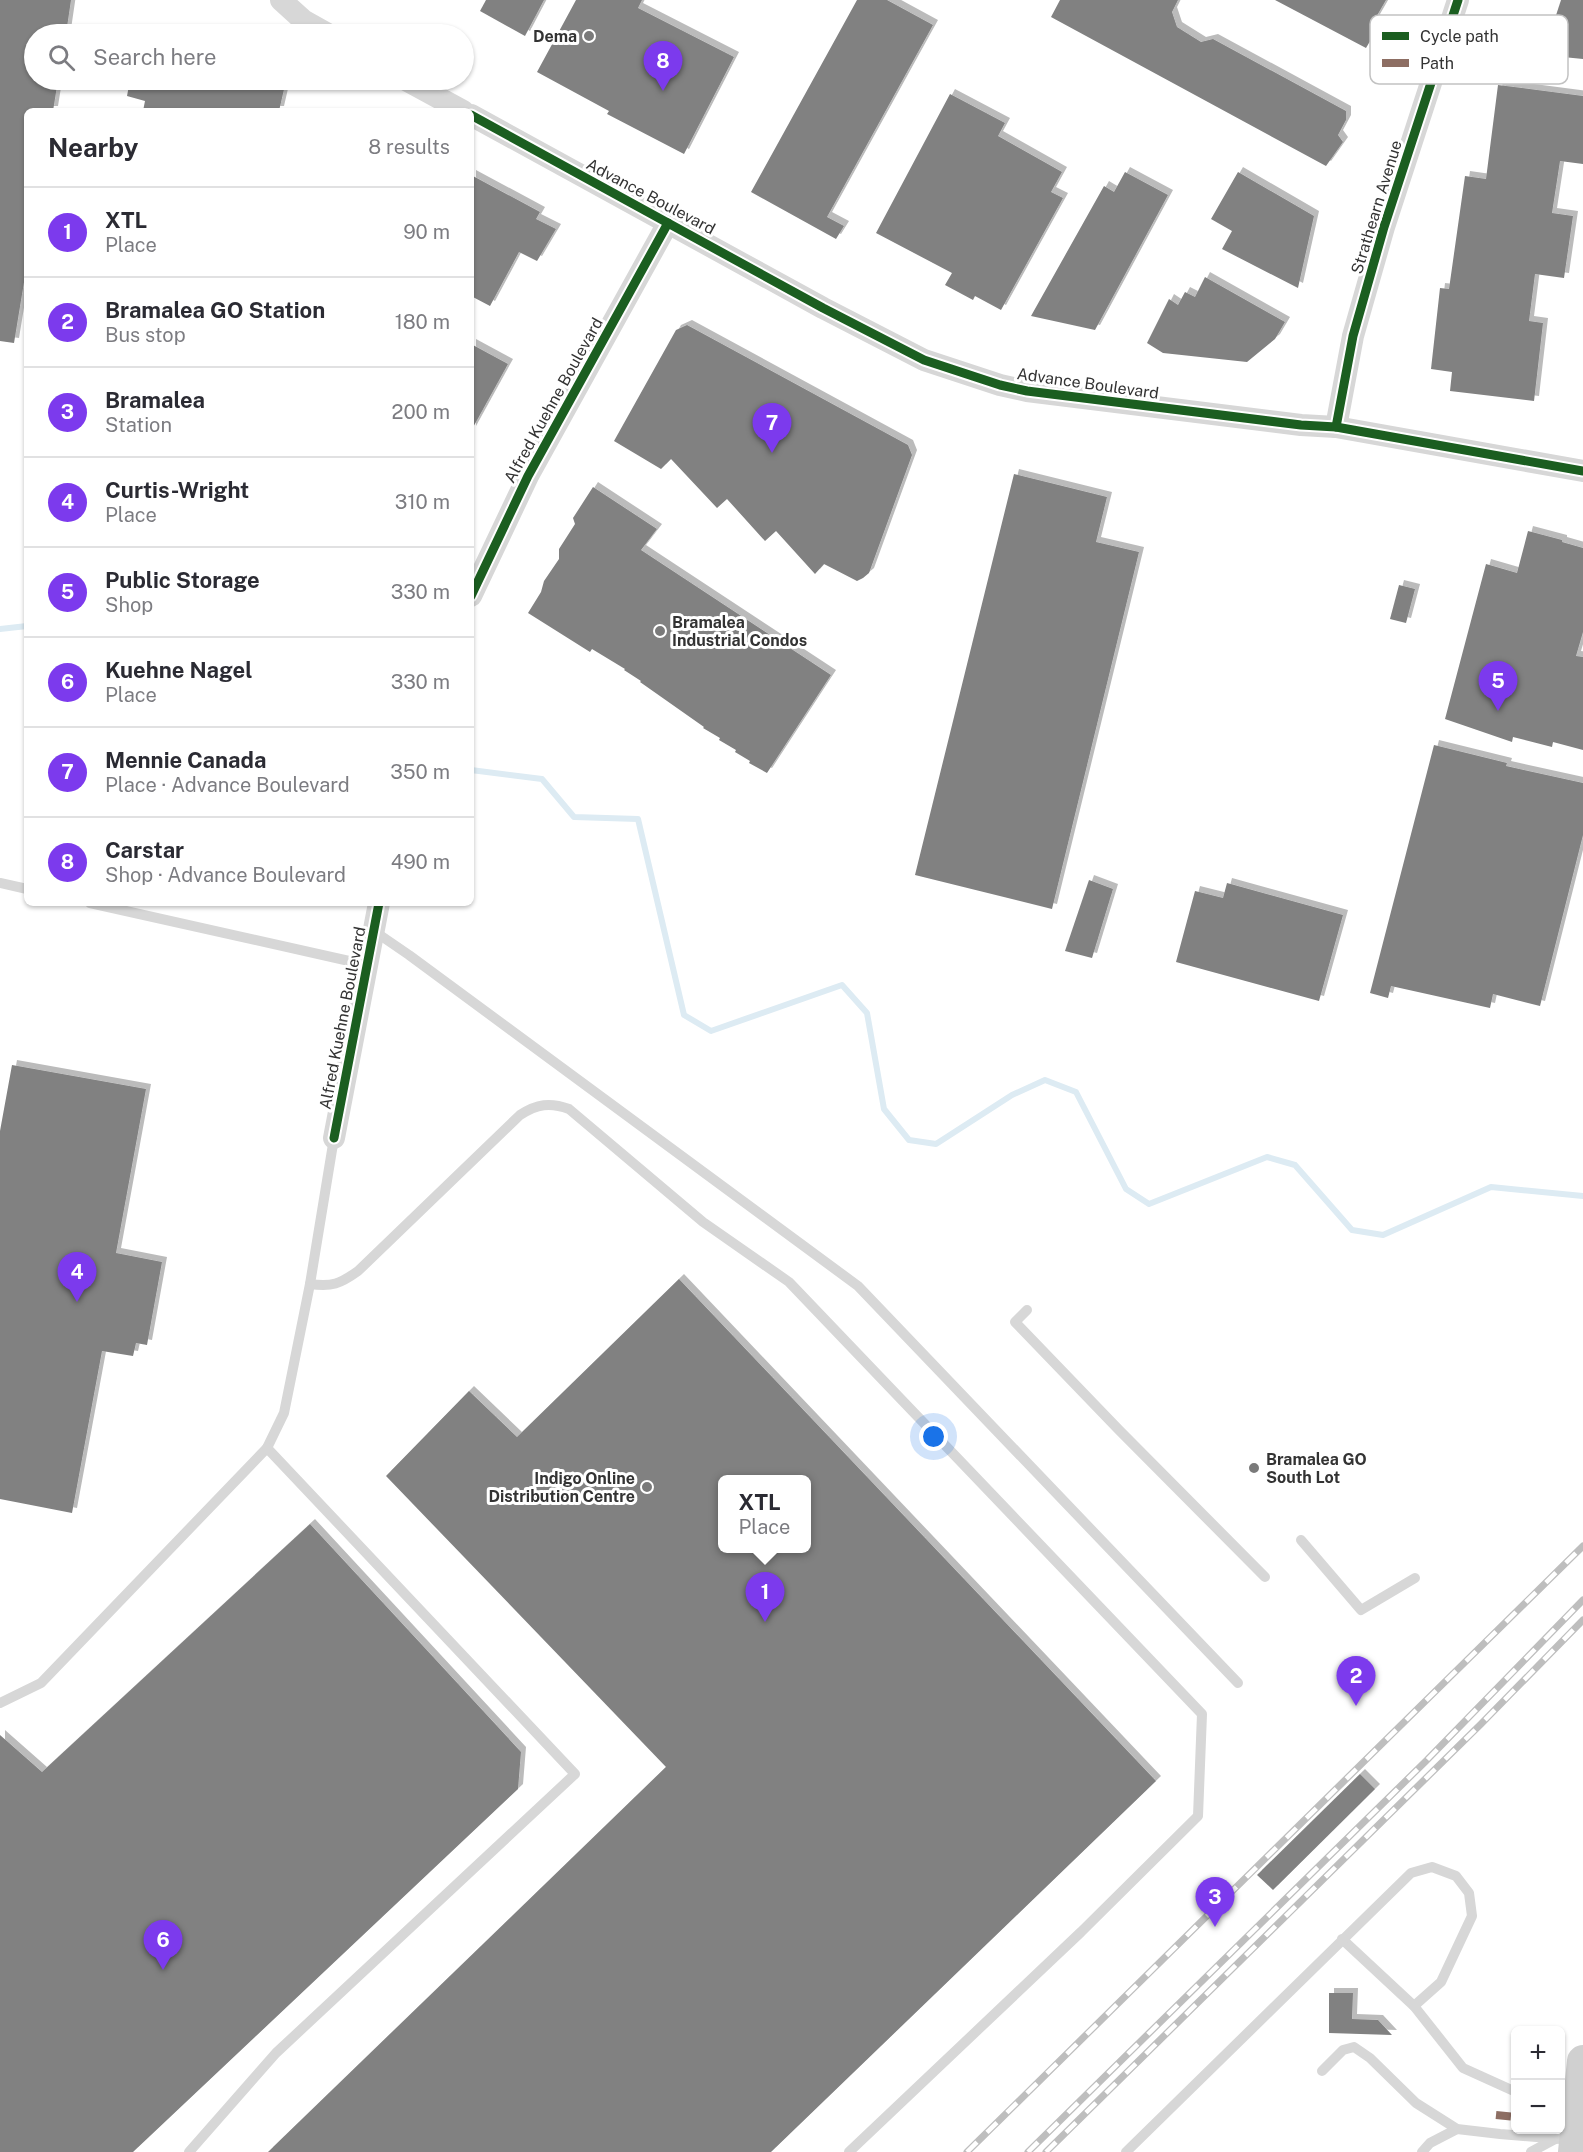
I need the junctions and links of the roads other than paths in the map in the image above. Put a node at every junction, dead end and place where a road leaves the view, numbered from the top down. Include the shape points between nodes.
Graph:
1 (281, 0) edge
2 (1458, 0) edge
3 (1453, 15) edge
4 (310, 24) edge
5 (1431, 84) edge
6 (425, 90) edge
7 (458, 108) edge
8 (474, 117) edge
9 (668, 223) junction
10 (1336, 427) junction
11 (1583, 471) edge
12 (474, 590) edge
13 (0, 883) edge
14 (24, 888) edge
15 (103, 906) edge
16 (378, 906) edge
17 (373, 931) junction
18 (367, 965) junction
19 (334, 1138) joint
20 (310, 1284) junction
21 (1027, 1310) dead end
22 (267, 1448) junction
23 (1301, 1540) dead end
24 (1265, 1577) dead end
25 (1415, 1578) dead end
26 (1238, 1683) dead end
27 (0, 1703) edge
28 (1342, 1939) junction
29 (1414, 2006) junction
30 (1583, 2061) edge
31 (1322, 2071) dead end
32 (1511, 2090) edge
33 (1457, 2129) junction
34 (1567, 2140) edge
35 (189, 2152) edge
36 (849, 2152) edge
37 (1126, 2152) edge
38 (1422, 2152) edge
39 (1531, 2152) edge

1 - 4 street
2 - 3 street, Strathearn Avenue
5 - 10 street, Strathearn Avenue via 1353,336
6 - 7 street
8 - 9 street, Advance Boulevard
9 - 10 street, Advance Boulevard via 924,360 1000,385 1058,396
9 - 12 street, Alfred Kuehne Boulevard via 528,476
10 - 11 street, Advance Boulevard
13 - 14 lane
15 - 18 lane
16 - 17 street, Alfred Kuehne Boulevard
17 - 18 street, Alfred Kuehne Boulevard
17 - 26 lane via 410,954 858,1286
18 - 19 street, Alfred Kuehne Boulevard
19 - 20 lane
20 - 22 lane via 284,1413
20 - 36 lane via 339,1284 357,1271 520,1115 543,1104 569,1109 703,1222 789,1282 1202,1714 1198,1816
21 - 24 lane via 1015,1322
22 - 27 lane via 41,1683
22 - 35 lane via 575,1774 276,2053
23 - 25 lane via 1361,1610
28 - 29 lane
28 - 29 lane via 1411,1873 1432,1867 1456,1876 1469,1893 1472,1916 1441,1982
28 - 37 lane
29 - 32 lane via 1463,2068
30 - 34 main road
31 - 33 lane via 1343,2050 1354,2046 1416,2103
33 - 34 lane
33 - 38 lane via 1430,2143
34 - 39 lane

